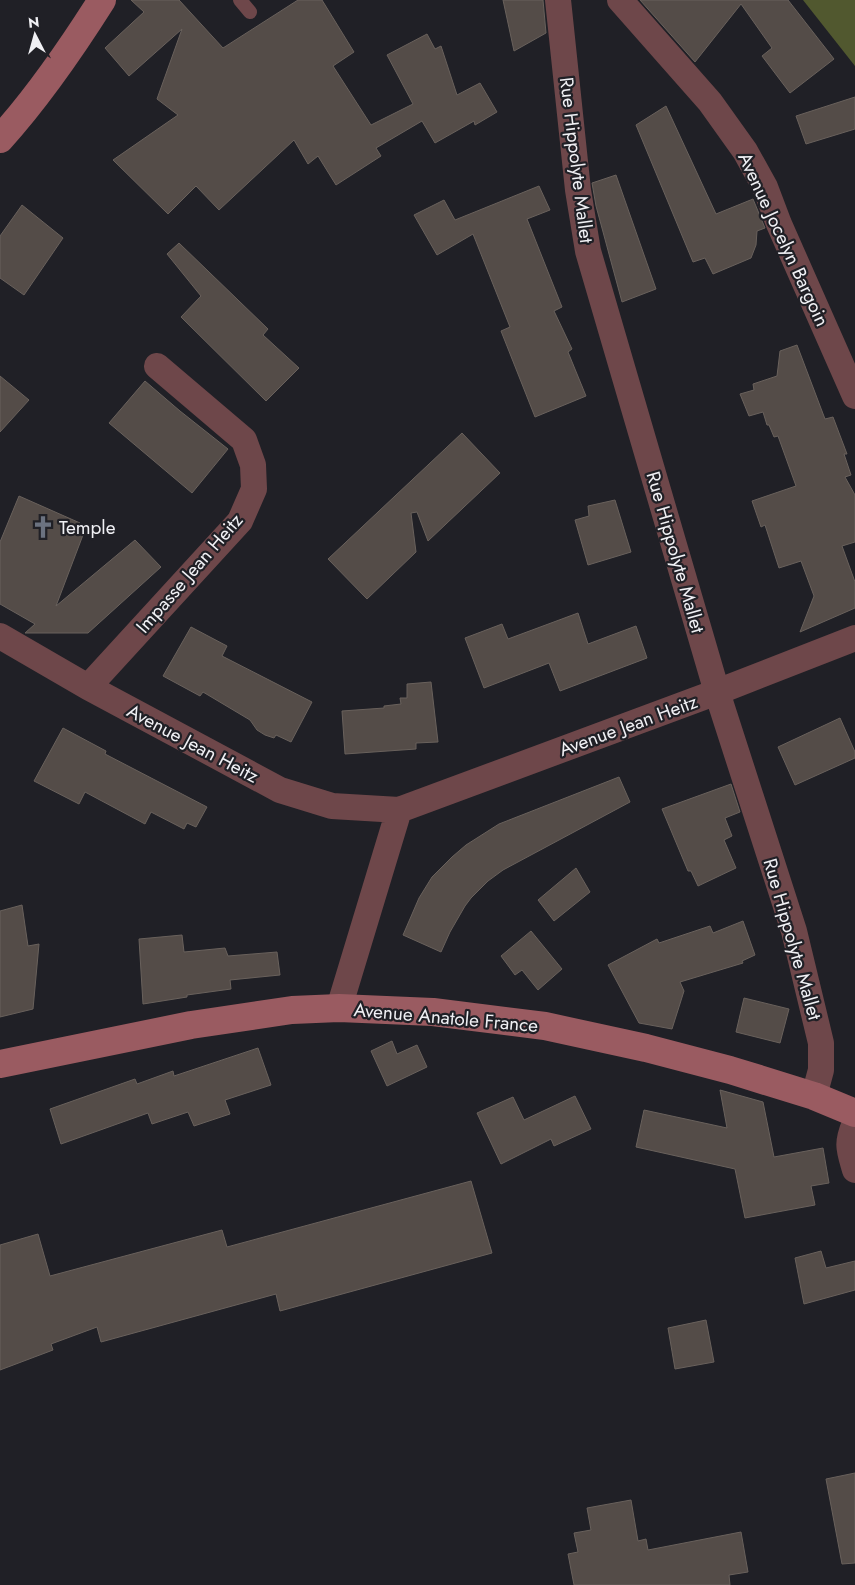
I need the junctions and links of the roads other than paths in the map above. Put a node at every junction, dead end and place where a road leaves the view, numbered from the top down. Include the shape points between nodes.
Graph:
1 (102, 0) edge
2 (240, 0) edge
3 (558, 0) edge
4 (620, 0) edge
5 (250, 12) dead end
6 (0, 139) edge
7 (158, 366) dead end
8 (855, 396) edge
9 (0, 636) edge
10 (855, 638) edge
11 (88, 686) junction
12 (717, 692) junction
13 (399, 810) junction
14 (339, 1008) junction
15 (0, 1064) edge
16 (814, 1096) junction
17 (855, 1113) edge
18 (855, 1122) edge
19 (855, 1170) edge

1 - 6 main road via 39,93
2 - 5 lane
3 - 12 street, Rue Hippolyte Mallet via 578,190 588,251
4 - 8 street, Avenue Jocelyn Bargoin via 710,102 746,150
7 - 11 street, Impasse Jean Heitz via 244,440 253,465 254,488 240,522
9 - 11 street, Avenue Jean Heitz
10 - 12 street, Avenue Jean Heitz
11 - 13 street, Avenue Jean Heitz via 280,790 332,806
12 - 13 street, Avenue Jean Heitz
12 - 16 street, Rue Hippolyte Mallet via 799,950 821,1043 821,1070
13 - 14 street
14 - 15 main road, Avenue Anatole France via 292,1010 191,1025
14 - 16 main road, Avenue Anatole France via 433,1012 545,1026 646,1048
16 - 17 main road, Avenue Anatole France
18 - 19 street via 848,1147

